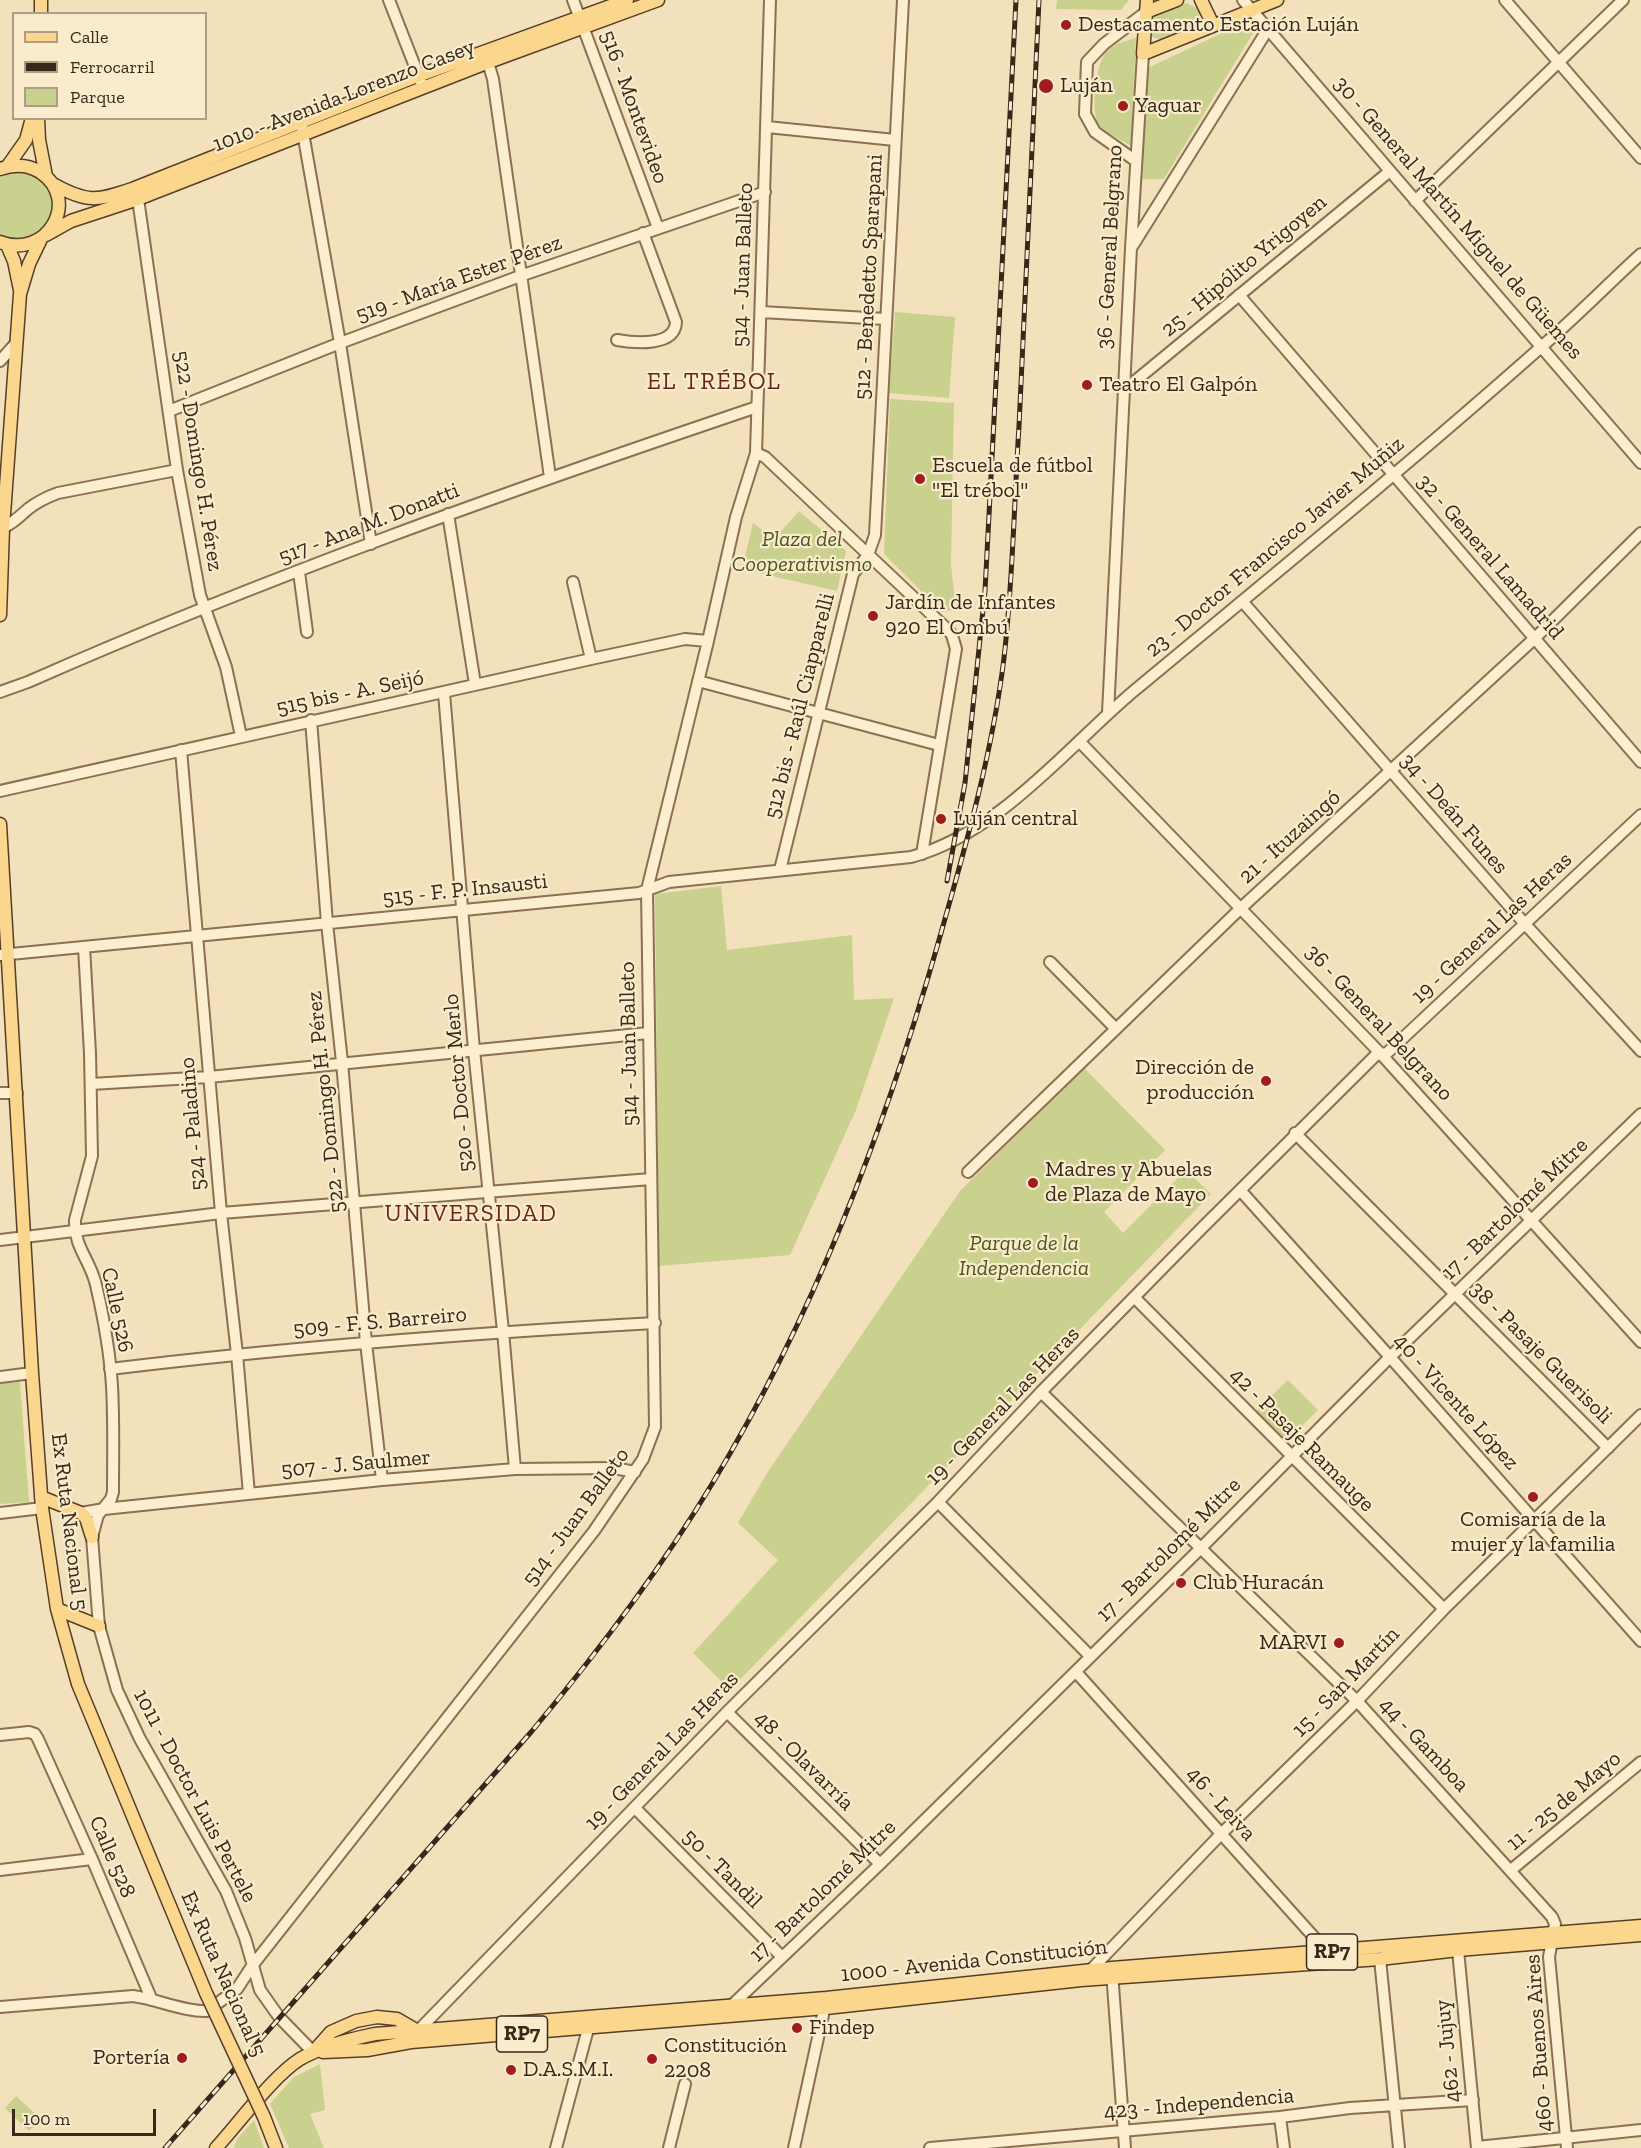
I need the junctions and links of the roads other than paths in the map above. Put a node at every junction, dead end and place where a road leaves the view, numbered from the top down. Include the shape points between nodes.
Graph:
1 (389, 0) edge
2 (573, 0) edge
3 (627, 0) edge
4 (658, 0) edge
5 (770, 0) edge
6 (903, 0) edge
7 (1177, 0) edge
8 (1201, 0) edge
9 (1276, 0) edge
10 (1505, 0) edge
11 (1623, 0) edge
12 (1247, 5) edge
13 (1147, 6) edge
14 (582, 22) junction
15 (1213, 25) junction
16 (1268, 29) junction
17 (1143, 54) junction
18 (486, 57) junction
19 (1559, 62) junction
20 (422, 81) junction
21 (31, 120) edge
22 (38, 120) edge
23 (301, 122) junction
24 (767, 127) junction
25 (305, 134) junction
26 (895, 140) junction
27 (1641, 158) edge
28 (1136, 161) junction
29 (2, 168) edge
30 (1390, 171) junction
31 (49, 180) junction
32 (765, 192) junction
33 (135, 194) junction
34 (1415, 201) junction
35 (658, 228) junction
36 (643, 233) junction
37 (44, 237) junction
38 (2, 243) edge
39 (1131, 248) junction
40 (1641, 254) edge
41 (523, 275) junction
42 (20, 294) junction
43 (1239, 295) junction
44 (761, 312) junction
45 (886, 319) junction
46 (617, 339) dead end
47 (17, 342) junction
48 (340, 343) junction
49 (1542, 347) junction
50 (0, 361) edge
51 (1124, 391) junction
52 (757, 407) junction
53 (169, 411) junction
54 (756, 453) junction
55 (1641, 463) edge
56 (177, 470) junction
57 (1393, 474) junction
58 (550, 477) junction
59 (448, 514) junction
60 (2, 528) edge
61 (1641, 533) edge
62 (371, 544) junction
63 (868, 555) junction
64 (299, 572) junction
65 (573, 582) dead end
66 (1242, 601) junction
67 (205, 608) junction
68 (0, 615) edge
69 (307, 632) dead end
70 (1534, 638) junction
71 (708, 641) junction
72 (591, 659) junction
73 (698, 681) junction
74 (475, 684) junction
75 (0, 692) edge
76 (444, 693) junction
77 (818, 712) junction
78 (1108, 713) junction
79 (311, 720) junction
80 (241, 736) junction
81 (1079, 741) junction
82 (939, 745) junction
83 (181, 750) junction
84 (1641, 762) edge
85 (1391, 772) junction
86 (0, 791) edge
87 (1641, 815) edge
88 (0, 824) edge
89 (0, 831) edge
90 (922, 854) junction
91 (780, 870) junction
92 (647, 890) junction
93 (1241, 908) junction
94 (464, 910) junction
95 (327, 923) junction
96 (1525, 924) junction
97 (196, 936) junction
98 (84, 947) junction
99 (4, 954) edge
100 (1050, 962) dead end
101 (1116, 1029) junction
102 (648, 1033) junction
103 (474, 1050) junction
104 (1641, 1051) edge
105 (1381, 1054) junction
106 (342, 1062) junction
107 (209, 1077) junction
108 (91, 1084) junction
109 (17, 1092) junction
110 (0, 1094) edge
111 (1641, 1114) edge
112 (1295, 1133) junction
113 (968, 1172) dead end
114 (651, 1179) junction
115 (1240, 1190) junction
116 (489, 1192) junction
117 (355, 1203) junction
118 (221, 1214) junction
119 (1532, 1220) junction
120 (75, 1230) junction
121 (26, 1237) junction
122 (0, 1240) edge
123 (1455, 1294) junction
124 (1135, 1298) junction
125 (655, 1323) junction
126 (503, 1331) junction
127 (1641, 1342) edge
128 (366, 1343) junction
129 (237, 1354) junction
130 (1390, 1356) junction
131 (110, 1369) junction
132 (32, 1374) junction
133 (0, 1377) edge
134 (1041, 1392) junction
135 (1641, 1415) edge
136 (1608, 1448) junction
137 (1290, 1456) junction
138 (515, 1469) junction
139 (635, 1472) junction
140 (382, 1480) junction
141 (249, 1494) junction
142 (42, 1502) junction
143 (938, 1502) junction
144 (104, 1509) junction
145 (0, 1513) edge
146 (81, 1513) junction
147 (1534, 1519) junction
148 (92, 1537) junction
149 (1200, 1548) junction
150 (1444, 1609) junction
151 (57, 1610) junction
152 (99, 1626) junction
153 (1641, 1641) edge
154 (1090, 1656) junction
155 (1076, 1672) junction
156 (1357, 1701) junction
157 (727, 1712) junction
158 (0, 1735) edge
159 (1641, 1761) edge
160 (635, 1808) junction
161 (1221, 1834) junction
162 (92, 1858) junction
163 (880, 1864) junction
164 (0, 1870) edge
165 (1511, 1870) junction
166 (1641, 1926) edge
167 (1641, 1935) edge
168 (1551, 1939) junction
169 (1458, 1950) junction
170 (1328, 1952) junction
171 (1103, 1955) junction
172 (782, 1957) junction
173 (1380, 1959) junction
174 (1337, 1962) junction
175 (252, 1966) junction
176 (1112, 1972) junction
177 (1085, 1975) junction
178 (151, 1998) junction
179 (826, 2003) junction
180 (0, 2007) edge
181 (731, 2011) junction
182 (588, 2023) junction
183 (416, 2030) junction
184 (411, 2042) junction
185 (313, 2052) junction
186 (685, 2084) dead end
187 (1473, 2100) junction
188 (1395, 2106) junction
189 (1281, 2117) junction
190 (1124, 2130) junction
191 (1641, 2130) edge
192 (1566, 2142) edge
193 (998, 2145) edge
194 (216, 2148) edge
195 (276, 2148) edge
196 (556, 2148) edge
197 (669, 2148) edge
198 (794, 2148) edge
199 (930, 2148) edge
200 (1125, 2148) edge
201 (1284, 2148) edge
202 (1399, 2148) edge
203 (1477, 2148) edge

1 - 20 street
2 - 14 street, 516 - Montevideo
3 - 14 main road, 1010 - Avenida Lorenzo Casey
4 - 14 main road, 1010 - Avenida Lorenzo Casey
5 - 24 street, 514 - Juan Balleto
6 - 26 street, 512 - Benedetto Sparapani
7 - 13 main road
8 - 15 main road
9 - 12 main road
10 - 19 street
11 - 19 street
12 - 15 main road
12 - 16 street, 30 - General Martín Miguel de Güemes
13 - 17 main road, 36 - General Belgrano
13 - 28 street via 1087,62 1085,114 1095,132
14 - 18 main road, 1010 - Avenida Lorenzo Casey
14 - 35 street, 516 - Montevideo
15 - 17 main road
16 - 30 street, 30 - General Martín Miguel de Güemes
16 - 39 street
17 - 28 street, 36 - General Belgrano
18 - 20 main road, 1010 - Avenida Lorenzo Casey
18 - 41 street via 493,79
19 - 27 street
19 - 34 street
20 - 23 main road, 1010 - Avenida Lorenzo Casey
20 - 25 main road, 1010 - Avenida Lorenzo Casey
21 - 29 main road via 26,140
22 - 31 main road
23 - 25 street
23 - 33 main road, 1010 - Avenida Lorenzo Casey
24 - 26 street
24 - 32 street, 514 - Juan Balleto
25 - 33 main road, 1010 - Avenida Lorenzo Casey
25 - 48 street
26 - 45 street, 512 - Benedetto Sparapani
28 - 39 street, 36 - General Belgrano
29 - 31 main road, 1010 - Avenida Lorenzo Casey via 27,166
30 - 34 street, 30 - General Martín Miguel de Güemes
30 - 43 street, 25 - Hipólito Yrigoyen
31 - 33 main road, 1010 - Avenida Lorenzo Casey via 67,192 93,199
31 - 37 main road via 57,193 58,211
32 - 35 street, 519 - María Ester Pérez
32 - 44 street, 514 - Juan Balleto
33 - 37 main road, 1010 - Avenida Lorenzo Casey
33 - 53 street, 522 - Domingo H. Pérez
34 - 49 street, 30 - General Martín Miguel de Güemes
35 - 36 street, 519 - María Ester Pérez
36 - 41 street, 519 - María Ester Pérez
36 - 46 street via 676,322 675,329 649,342
37 - 38 main road, 1010 - Avenida Lorenzo Casey via 24,246
37 - 42 main road via 29,264
38 - 42 main road via 14,261
39 - 51 street, 36 - General Belgrano
40 - 49 street, 23 - Doctor Francisco Javier Muñiz
41 - 48 street, 519 - María Ester Pérez
41 - 58 street
42 - 47 main road
43 - 51 street, 25 - Hipólito Yrigoyen
43 - 57 street, 32 - General Lamadrid
44 - 45 street
44 - 52 street, 514 - Juan Balleto
45 - 63 street, 512 - Benedetto Sparapani via 875,535
47 - 50 street
47 - 60 main road
48 - 53 street, 519 - María Ester Pérez
48 - 62 street
49 - 55 street, 30 - General Martín Miguel de Güemes
49 - 57 street, 23 - Doctor Francisco Javier Muñiz
51 - 78 street, 36 - General Belgrano
52 - 54 street, 514 - Juan Balleto
52 - 58 street, 517 - Ana M. Donatti
53 - 56 street, 522 - Domingo H. Pérez
54 - 63 street via 765,457
54 - 71 street, 514 - Juan Balleto via 736,517
56 - 60 street via 58,493
56 - 67 street, 522 - Domingo H. Pérez
57 - 66 street, 23 - Doctor Francisco Javier Muñiz
57 - 70 street, 32 - General Lamadrid
58 - 59 street, 517 - Ana M. Donatti
59 - 62 street, 517 - Ana M. Donatti
59 - 74 street
60 - 68 main road
61 - 70 street, 21 - Ituzaingó
62 - 64 street, 517 - Ana M. Donatti
63 - 77 street, 512 bis - Raúl Ciapparelli via 853,574
63 - 82 street via 952,635 956,649
64 - 67 street, 517 - Ana M. Donatti
64 - 69 street
65 - 72 street
66 - 78 street, 23 - Doctor Francisco Javier Muñiz
66 - 85 street, 34 - Deán Funes
67 - 75 street, 517 - Ana M. Donatti
67 - 80 street, 522 - Domingo H. Pérez via 226,667
70 - 84 street, 32 - General Lamadrid
70 - 85 street, 21 - Ituzaingó
71 - 72 street, 515 bis - A. Seijó via 685,639
71 - 73 street, 514 - Juan Balleto
72 - 74 street, 515 bis - A. Seijó
73 - 77 street
73 - 92 street, 514 - Juan Balleto
74 - 76 street, 515 bis - A. Seijó
76 - 79 street, 515 bis - A. Seijó
76 - 94 street, 520 - Doctor Merlo
77 - 82 street
77 - 91 street, 512 bis - Raúl Ciapparelli
78 - 81 street, 23 - Doctor Francisco Javier Muñiz
79 - 80 street, 515 bis - A. Seijó
79 - 95 street, 522 - Domingo H. Pérez
80 - 83 street, 515 bis - A. Seijó
81 - 90 street, 23 - Doctor Francisco Javier Muñiz via 1009,804 956,838
81 - 93 street, 36 - General Belgrano
82 - 90 street
83 - 86 street, 515 bis - A. Seijó
83 - 97 street, 524 - Paladino
85 - 93 street, 21 - Ituzaingó
85 - 96 street, 34 - Deán Funes
87 - 96 street, 19 - General Las Heras
88 - 89 main road, Ex Ruta Nacional 5
89 - 99 main road, Ex Ruta Nacional 5
90 - 91 street, 515 - F. P. Insausti
91 - 92 street, 515 - F. P. Insausti via 669,882
92 - 94 street, 515 - F. P. Insausti
92 - 102 street, 514 - Juan Balleto
93 - 101 street, 21 - Ituzaingó
93 - 105 street, 36 - General Belgrano
94 - 95 street, 515 - F. P. Insausti
94 - 103 street, 520 - Doctor Merlo
95 - 97 street, 515 - F. P. Insausti
95 - 106 street, 522 - Domingo H. Pérez
96 - 104 street, 34 - Deán Funes
96 - 105 street, 19 - General Las Heras via 1387,1053
97 - 98 street, 515 - F. P. Insausti
97 - 107 street, 524 - Paladino
98 - 99 street, 515 - F. P. Insausti
98 - 108 street
99 - 109 main road, Ex Ruta Nacional 5
100 - 101 street
101 - 113 street, 21 - Ituzaingó
102 - 103 street
102 - 114 street, 514 - Juan Balleto
103 - 106 street
103 - 116 street, 520 - Doctor Merlo
105 - 112 street, 19 - General Las Heras via 1372,1058
105 - 119 street, 36 - General Belgrano
106 - 107 street
106 - 117 street, 522 - Domingo H. Pérez
107 - 108 street
107 - 118 street, 524 - Paladino
108 - 120 street via 92,1156
109 - 110 street
109 - 121 main road, Ex Ruta Nacional 5
111 - 119 street, 17 - Bartolomé Mitre
112 - 115 street, 19 - General Las Heras
112 - 123 street, 38 - Pasaje Guerisoli
114 - 116 street
114 - 125 street, 514 - Juan Balleto
115 - 124 street, 19 - General Las Heras
115 - 130 street, 40 - Vicente López
116 - 117 street
116 - 126 street, 520 - Doctor Merlo
117 - 118 street
117 - 128 street, 522 - Domingo H. Pérez
118 - 120 street
118 - 129 street, 524 - Paladino
119 - 123 street, 17 - Bartolomé Mitre
119 - 127 street, 36 - General Belgrano
120 - 121 street
120 - 131 street, Calle 526 via 77,1244 91,1267 96,1285
121 - 122 street
121 - 132 main road, Ex Ruta Nacional 5
123 - 130 street, 17 - Bartolomé Mitre
123 - 136 street, 38 - Pasaje Guerisoli
124 - 134 street, 19 - General Las Heras
124 - 137 street, 42 - Pasaje Ramauge
125 - 126 street, 509 - F. S. Barreiro
125 - 139 street, 514 - Juan Balleto via 655,1427
126 - 128 street, 509 - F. S. Barreiro
126 - 138 street, 520 - Doctor Merlo
128 - 129 street, 509 - F. S. Barreiro
128 - 140 street, 522 - Domingo H. Pérez
129 - 131 street, 509 - F. S. Barreiro
129 - 141 street, 524 - Paladino
130 - 137 street, 17 - Bartolomé Mitre
130 - 147 street, 40 - Vicente López
131 - 144 street, Calle 526 via 113,1492
132 - 133 street
132 - 142 main road, Ex Ruta Nacional 5
134 - 143 street, 19 - General Las Heras
134 - 149 street, 44 - Gamboa
135 - 136 street, 15 - San Martín
136 - 147 street, 15 - San Martín
137 - 149 street, 17 - Bartolomé Mitre
137 - 150 street, 42 - Pasaje Ramauge
138 - 139 street, 507 - J. Saulmer via 614,1468
138 - 140 street, 507 - J. Saulmer
139 - 175 street, 514 - Juan Balleto via 594,1532
140 - 141 street, 507 - J. Saulmer
141 - 144 street, 507 - J. Saulmer
142 - 145 street
142 - 146 main road
142 - 151 main road, Ex Ruta Nacional 5
143 - 154 street
143 - 157 street, 19 - General Las Heras
144 - 146 street, 507 - J. Saulmer
144 - 148 street, Calle 526
146 - 148 main road
147 - 150 street, 15 - San Martín
147 - 153 street, 40 - Vicente López
148 - 152 street, 1011 - Doctor Luis Pertele
149 - 154 street, 17 - Bartolomé Mitre
149 - 156 street, 44 - Gamboa
150 - 156 street, 15 - San Martín
151 - 152 main road
151 - 195 main road, Ex Ruta Nacional 5, bridge via 78,1684
152 - 175 street, 1011 - Doctor Luis Pertele via 125,1708 226,1891
154 - 155 street, 17 - Bartolomé Mitre
155 - 161 street, 46 - Leiva
155 - 163 street, 17 - Bartolomé Mitre
156 - 161 street, 15 - San Martín
156 - 165 street, 44 - Gamboa
157 - 160 street, 19 - General Las Heras
157 - 163 street, 48 - Olavarría
158 - 162 street, Calle 528 via 35,1734
159 - 165 street, 11 - 25 de Mayo
160 - 172 street, 50 - Tandil
160 - 183 street, 19 - General Las Heras
161 - 170 street, 46 - Leiva
161 - 171 street, 15 - San Martín
162 - 164 street
162 - 178 street, Calle 528
163 - 172 street, 17 - Bartolomé Mitre
165 - 168 street, 44 - Gamboa via 1552,1917 1555,1924
166 - 168 main road, 1000 - Avenida Constitución / RP7
167 - 168 main road, 1000 - Avenida Constitución / RP7
168 - 169 main road, 1000 - Avenida Constitución / RP7
168 - 170 main road, 1000 - Avenida Constitución / RP7
168 - 192 street, 460 - Buenos Aires via 1550,1968
169 - 173 main road, 1000 - Avenida Constitución / RP7
169 - 187 street, 462 - Jujuy
170 - 174 street, 46 - Leiva
170 - 176 main road, 1000 - Avenida Constitución / RP7
171 - 176 street
171 - 177 street, 15 - San Martín
172 - 181 street, 17 - Bartolomé Mitre
173 - 174 main road, 1000 - Avenida Constitución / RP7
173 - 188 street
174 - 176 main road, 1000 - Avenida Constitución / RP7
175 - 178 street, 514 - Juan Balleto via 237,1989 207,2011
175 - 185 street, 1011 - Doctor Luis Pertele via 260,1990 271,2006
176 - 177 main road, 1000 - Avenida Constitución / RP7
176 - 190 street
177 - 179 main road, 1000 - Avenida Constitución / RP7
178 - 180 street via 114,1997
179 - 181 main road, 1000 - Avenida Constitución / RP7
179 - 198 street
181 - 182 main road, 1000 - Avenida Constitución / RP7
182 - 183 main road, 1000 - Avenida Constitución / RP7
182 - 184 main road, 1000 - Avenida Constitución / RP7
182 - 196 street
183 - 184 street, 19 - General Las Heras
183 - 185 main road via 397,2019 377,2016 331,2032
184 - 185 main road, 1000 - Avenida Constitución / RP7 via 349,2052
185 - 194 main road via 283,2072
186 - 197 street
187 - 188 street, 423 - Independencia
187 - 203 street, 462 - Jujuy
188 - 189 street, 423 - Independencia
188 - 202 street
189 - 190 street, 423 - Independencia
189 - 201 street
190 - 193 street, 423 - Independencia
190 - 200 street
191 - 192 street
192 - 203 street
193 - 199 street, 423 - Independencia

